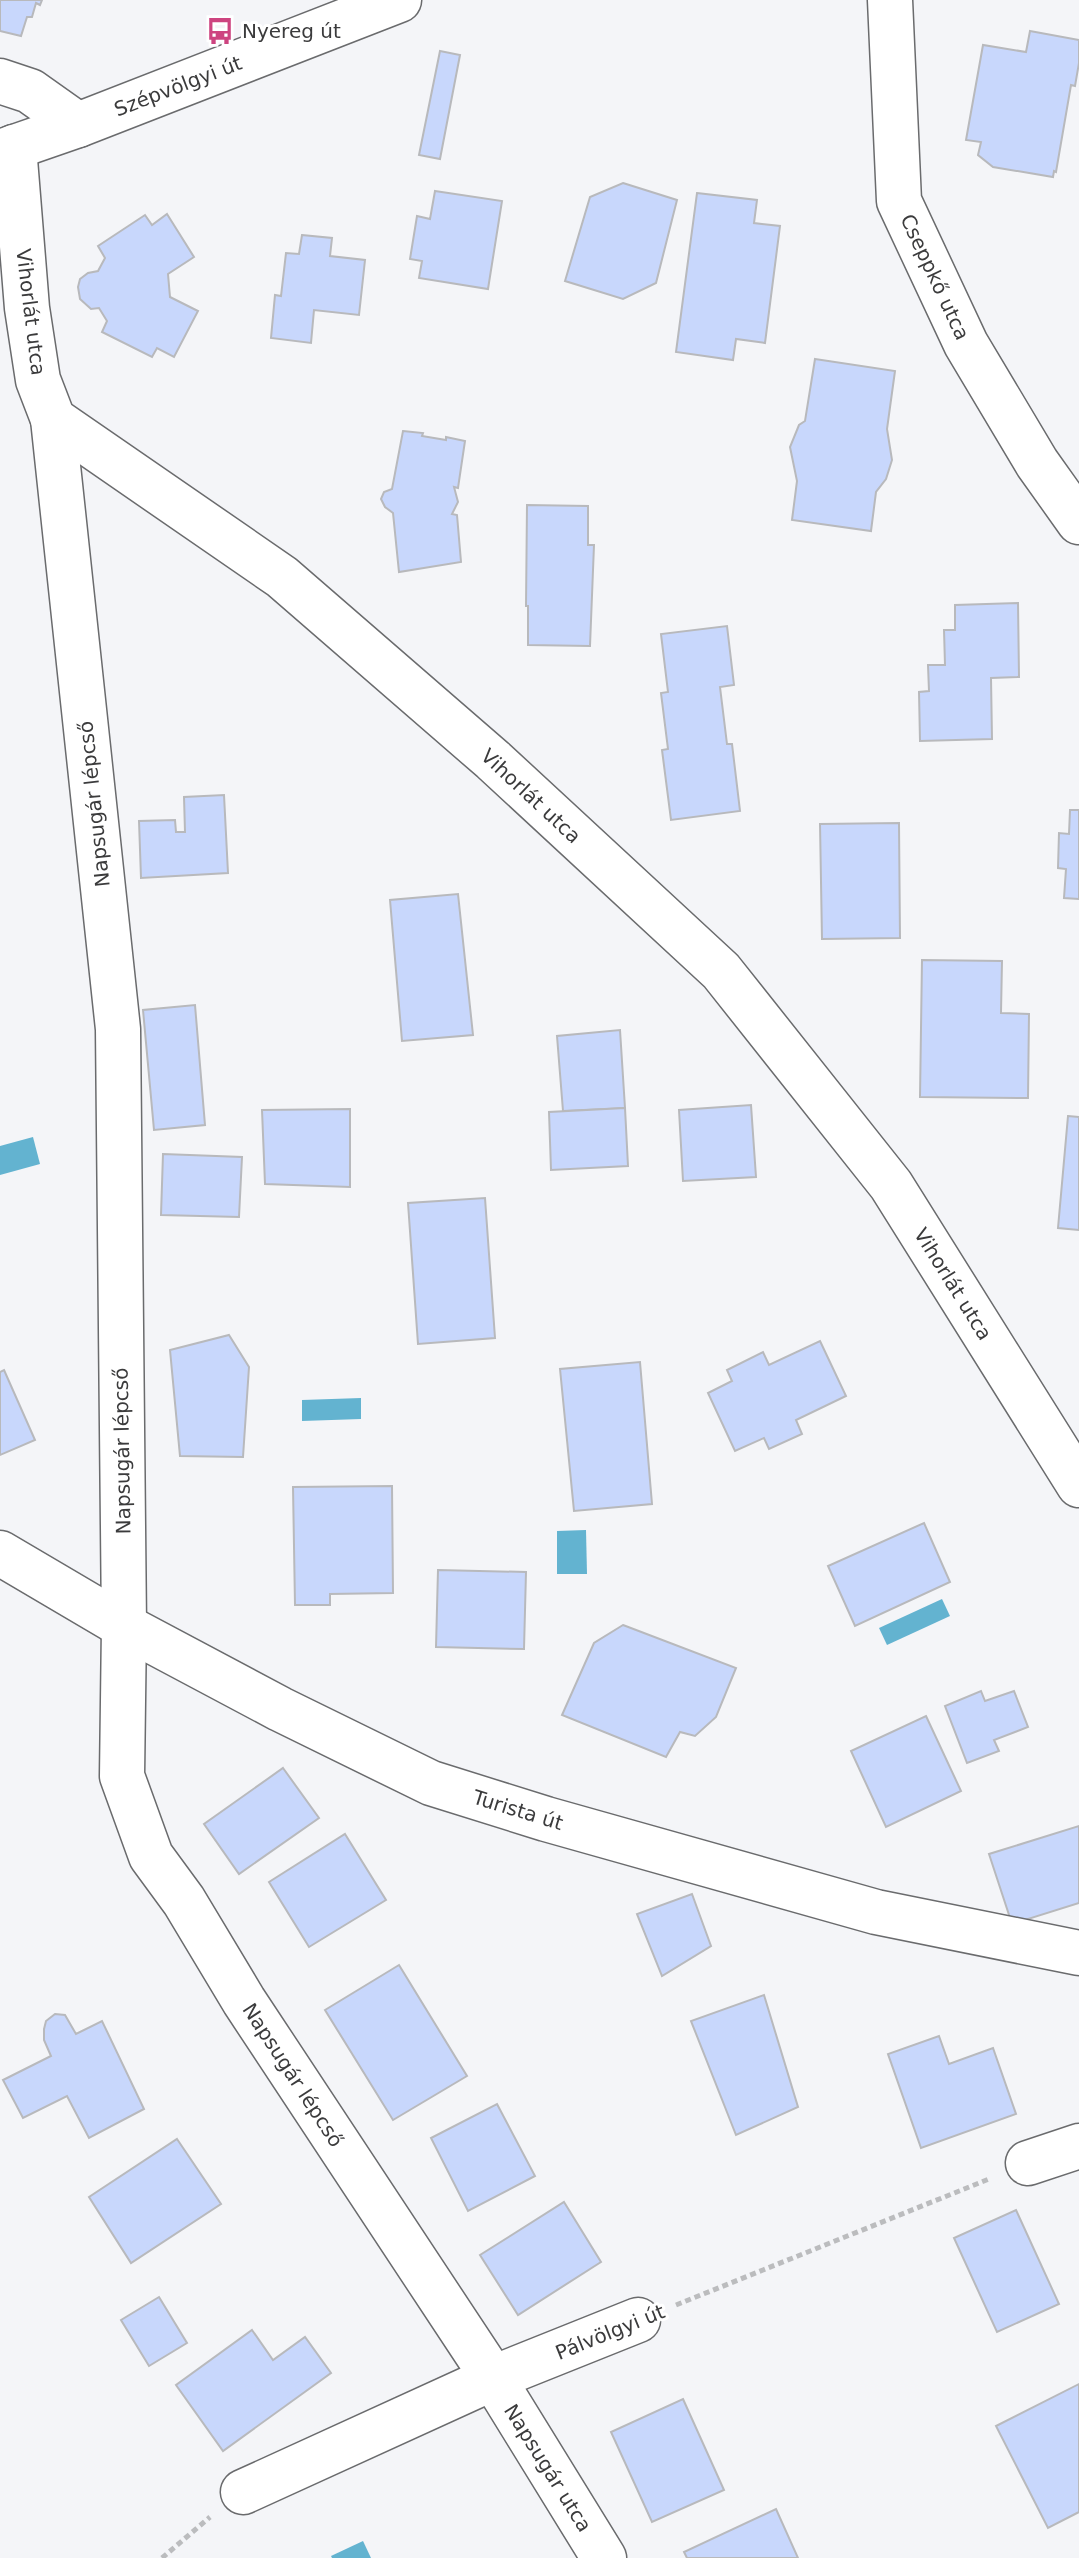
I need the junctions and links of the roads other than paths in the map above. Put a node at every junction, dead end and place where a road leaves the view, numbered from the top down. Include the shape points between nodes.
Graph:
1 (399, 0) edge
2 (890, 0) edge
3 (0, 81) edge
4 (78, 125) junction
5 (7, 150) edge
6 (53, 419) junction
7 (1079, 522) edge
8 (1079, 1485) edge
9 (0, 1553) edge
10 (124, 1626) junction
11 (1079, 1953) edge
12 (1079, 2146) edge
13 (1028, 2163) road end
14 (638, 2320) road end
15 (493, 2378) junction
16 (243, 2492) road end
17 (604, 2558) edge

1 - 4 street, Szépvölgyi út
2 - 7 street, Cseppkő utca via 899,201 966,344
3 - 4 street via 30,91
4 - 5 street, Szépvölgyi út
5 - 6 street, Vihorlát utca via 38,380
6 - 8 street, Vihorlát utca via 282,577 493,760 721,971 891,1185
6 - 10 street, Napsugár lépcső via 118,1029
9 - 10 street, Turista út
10 - 11 street, Turista út via 431,1783 876,1912
10 - 15 street, Napsugár lépcső via 122,1776 151,1856
12 - 13 street
14 - 15 street, Pálvölgyi út
15 - 16 street, Pálvölgyi út
15 - 17 street, Napsugár utca

